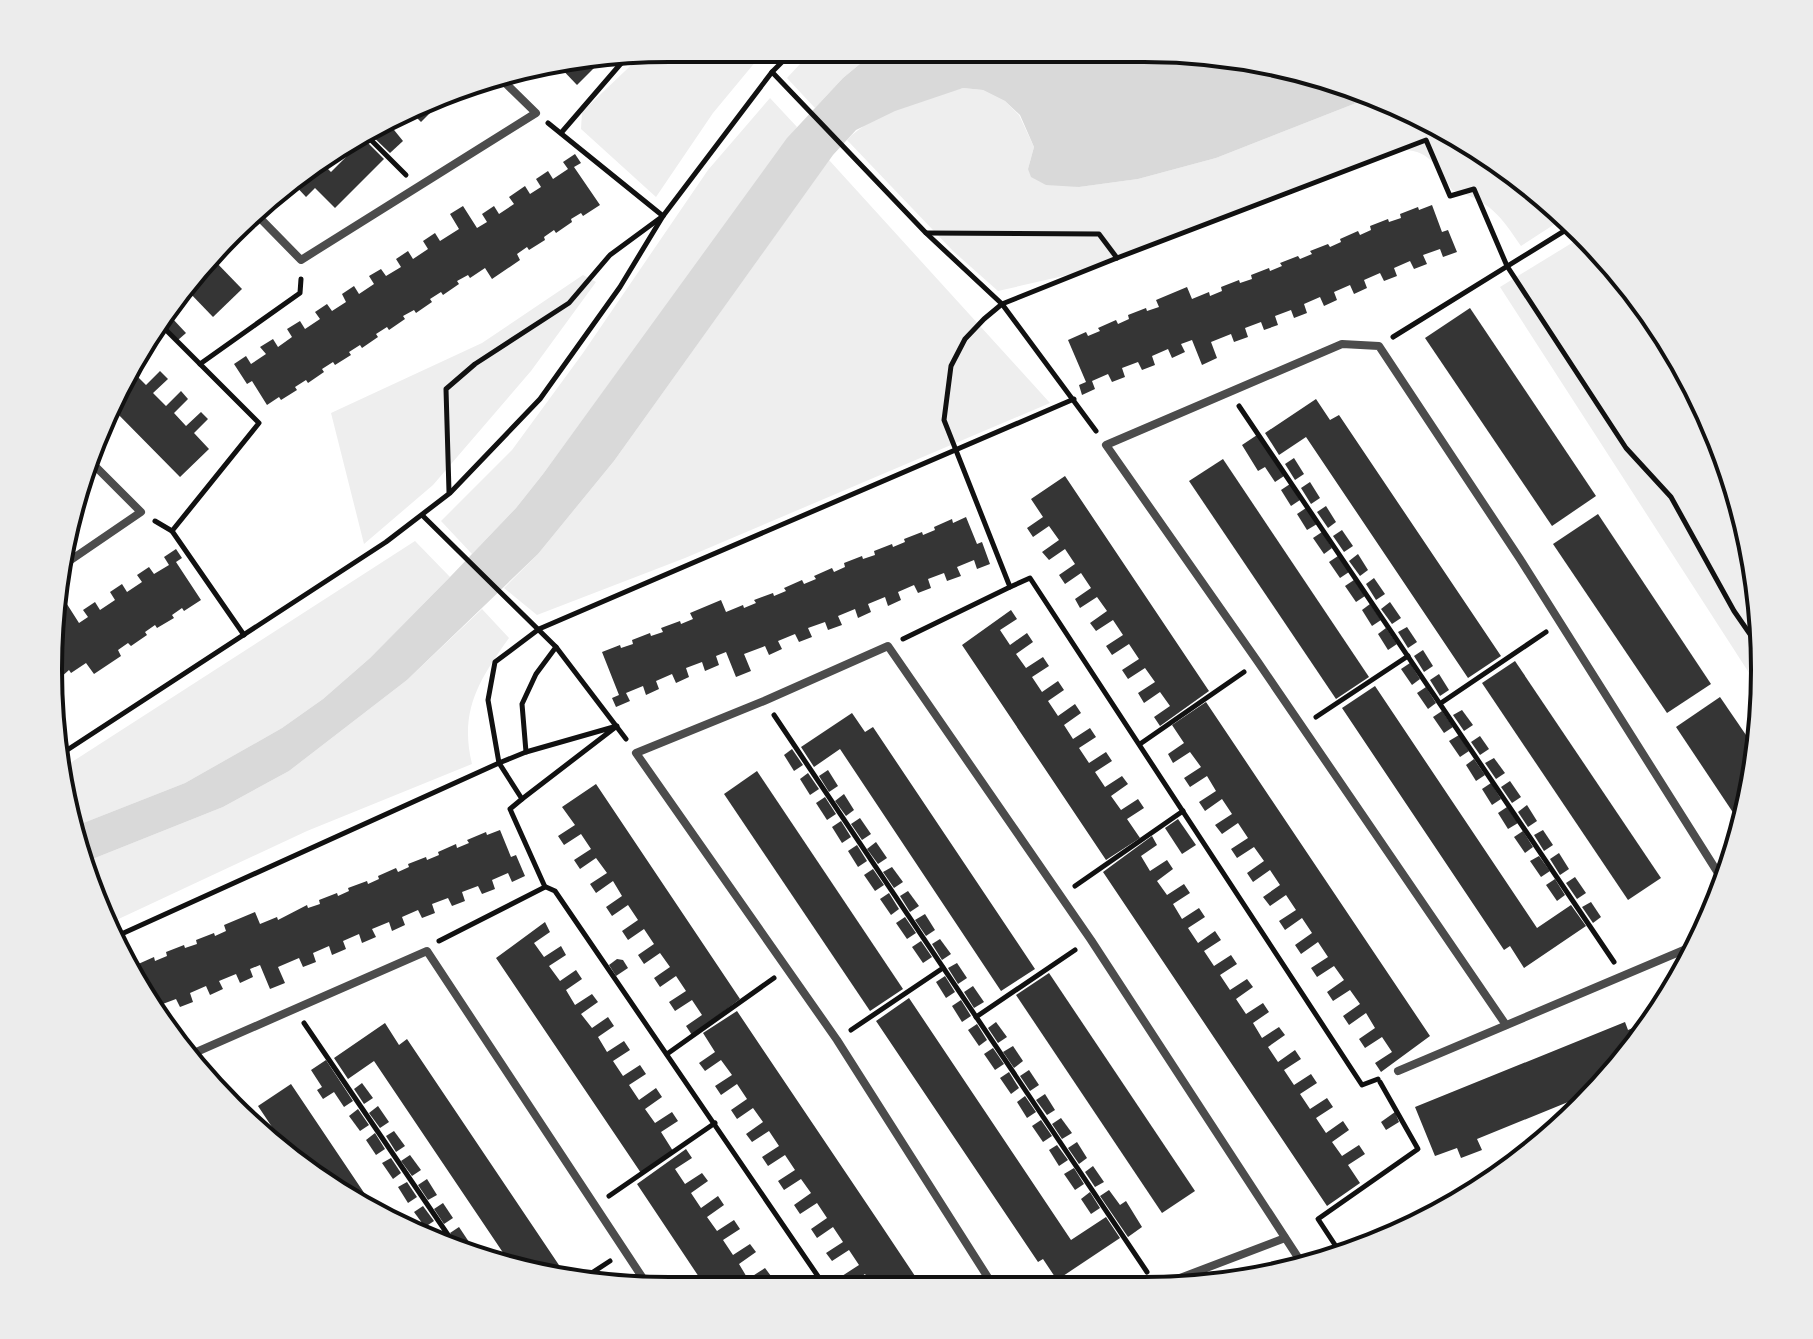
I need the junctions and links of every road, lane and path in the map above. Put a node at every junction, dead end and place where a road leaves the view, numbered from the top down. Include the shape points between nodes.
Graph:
1 (782, 62) edge
2 (621, 64) edge
3 (772, 72) junction
4 (507, 85) edge
5 (536, 113) junction
6 (561, 133) junction
7 (371, 140) edge
8 (417, 187) junction
9 (663, 216) junction
10 (262, 220) edge
11 (1564, 231) edge
12 (926, 233) junction
13 (1117, 258) junction
14 (301, 260) junction
15 (1507, 266) junction
16 (1002, 304) junction
17 (166, 330) edge
18 (1379, 346) junction
19 (200, 364) junction
20 (1229, 391) junction
21 (1074, 399) junction
22 (1106, 445) junction
23 (954, 449) junction
24 (96, 467) edge
25 (450, 493) junction
26 (141, 512) junction
27 (423, 516) junction
28 (172, 531) junction
29 (73, 559) edge
30 (1010, 587) junction
31 (1560, 623) junction
32 (539, 629) junction
33 (1750, 634) edge
34 (244, 635) junction
35 (888, 646) junction
36 (556, 647) junction
37 (1408, 656) junction
38 (1258, 662) junction
39 (764, 701) junction
40 (1441, 703) junction
41 (617, 726) junction
42 (1302, 726) junction
43 (1140, 744) junction
44 (67, 750) edge
45 (526, 752) junction
46 (636, 753) junction
47 (499, 763) junction
48 (522, 799) junction
49 (1183, 811) junction
50 (1717, 871) edge
51 (545, 887) junction
52 (1061, 895) junction
53 (123, 933) edge
54 (1091, 940) junction
55 (427, 951) junction
56 (1681, 951) edge
57 (789, 968) junction
58 (943, 968) junction
59 (1623, 976) junction
60 (295, 1009) junction
61 (976, 1017) junction
62 (1506, 1025) junction
63 (837, 1040) junction
64 (198, 1051) edge
65 (667, 1054) junction
66 (1398, 1071) joint
67 (1378, 1079) junction
68 (715, 1123) junction
69 (595, 1206) junction
70 (448, 1235) edge
71 (1285, 1238) junction
72 (1336, 1246) edge
73 (625, 1251) junction
74 (1298, 1257) edge
75 (593, 1272) edge
76 (1148, 1273) dead end
77 (642, 1276) edge
78 (1186, 1276) edge
79 (819, 1277) edge
80 (988, 1277) edge

1 - 3 path
2 - 6 path
3 - 9 path
3 - 12 path
4 - 5 street
5 - 6 path
5 - 8 street
6 - 9 path
7 - 8 path
8 - 14 street
9 - 25 path via 540,399
9 - 25 path via 610,255 569,303 446,389
10 - 14 street
11 - 15 path
12 - 13 path via 1099,234
12 - 16 path
13 - 15 path via 1426,140 1450,196 1474,189
13 - 16 path
14 - 19 path via 300,293
15 - 18 path
15 - 33 path via 1626,448 1671,497
16 - 21 path
16 - 23 path via 965,339 951,366 944,420
17 - 19 path
18 - 20 street via 1342,344
18 - 31 street
19 - 28 path via 259,423
20 - 22 street
20 - 37 path
21 - 22 path
21 - 23 path
22 - 38 street
23 - 30 path
23 - 32 path
24 - 26 street
25 - 27 path
26 - 28 path
26 - 29 street
27 - 32 path
27 - 34 path
28 - 34 path
30 - 35 path
30 - 43 path via 1030,578
31 - 40 path
31 - 50 street
32 - 36 path
32 - 47 path via 495,662 488,700
34 - 44 path
35 - 39 street
35 - 52 street
36 - 41 path
36 - 45 path via 522,704
37 - 40 path
37 - 42 path
38 - 42 street
38 - 43 path
39 - 46 street
39 - 58 path
40 - 59 path
41 - 45 path
41 - 46 path
41 - 48 path
42 - 62 street
43 - 49 path
45 - 47 path
46 - 57 street
47 - 48 path
47 - 53 path
48 - 51 path via 510,809
49 - 52 path
49 - 67 path via 1362,1085
51 - 55 path
51 - 65 path via 555,891
52 - 54 street
54 - 61 path
54 - 71 street
55 - 60 street
55 - 69 street
56 - 59 street
57 - 63 street
57 - 65 path
58 - 61 path
58 - 63 path
59 - 62 street
60 - 64 street
60 - 70 path
61 - 76 path
62 - 66 street
63 - 80 street
65 - 68 path
66 - 67 path
67 - 72 path via 1418,1149 1318,1219
68 - 69 path
68 - 79 path
69 - 73 street
71 - 74 street
71 - 78 street
73 - 75 path
73 - 77 street

